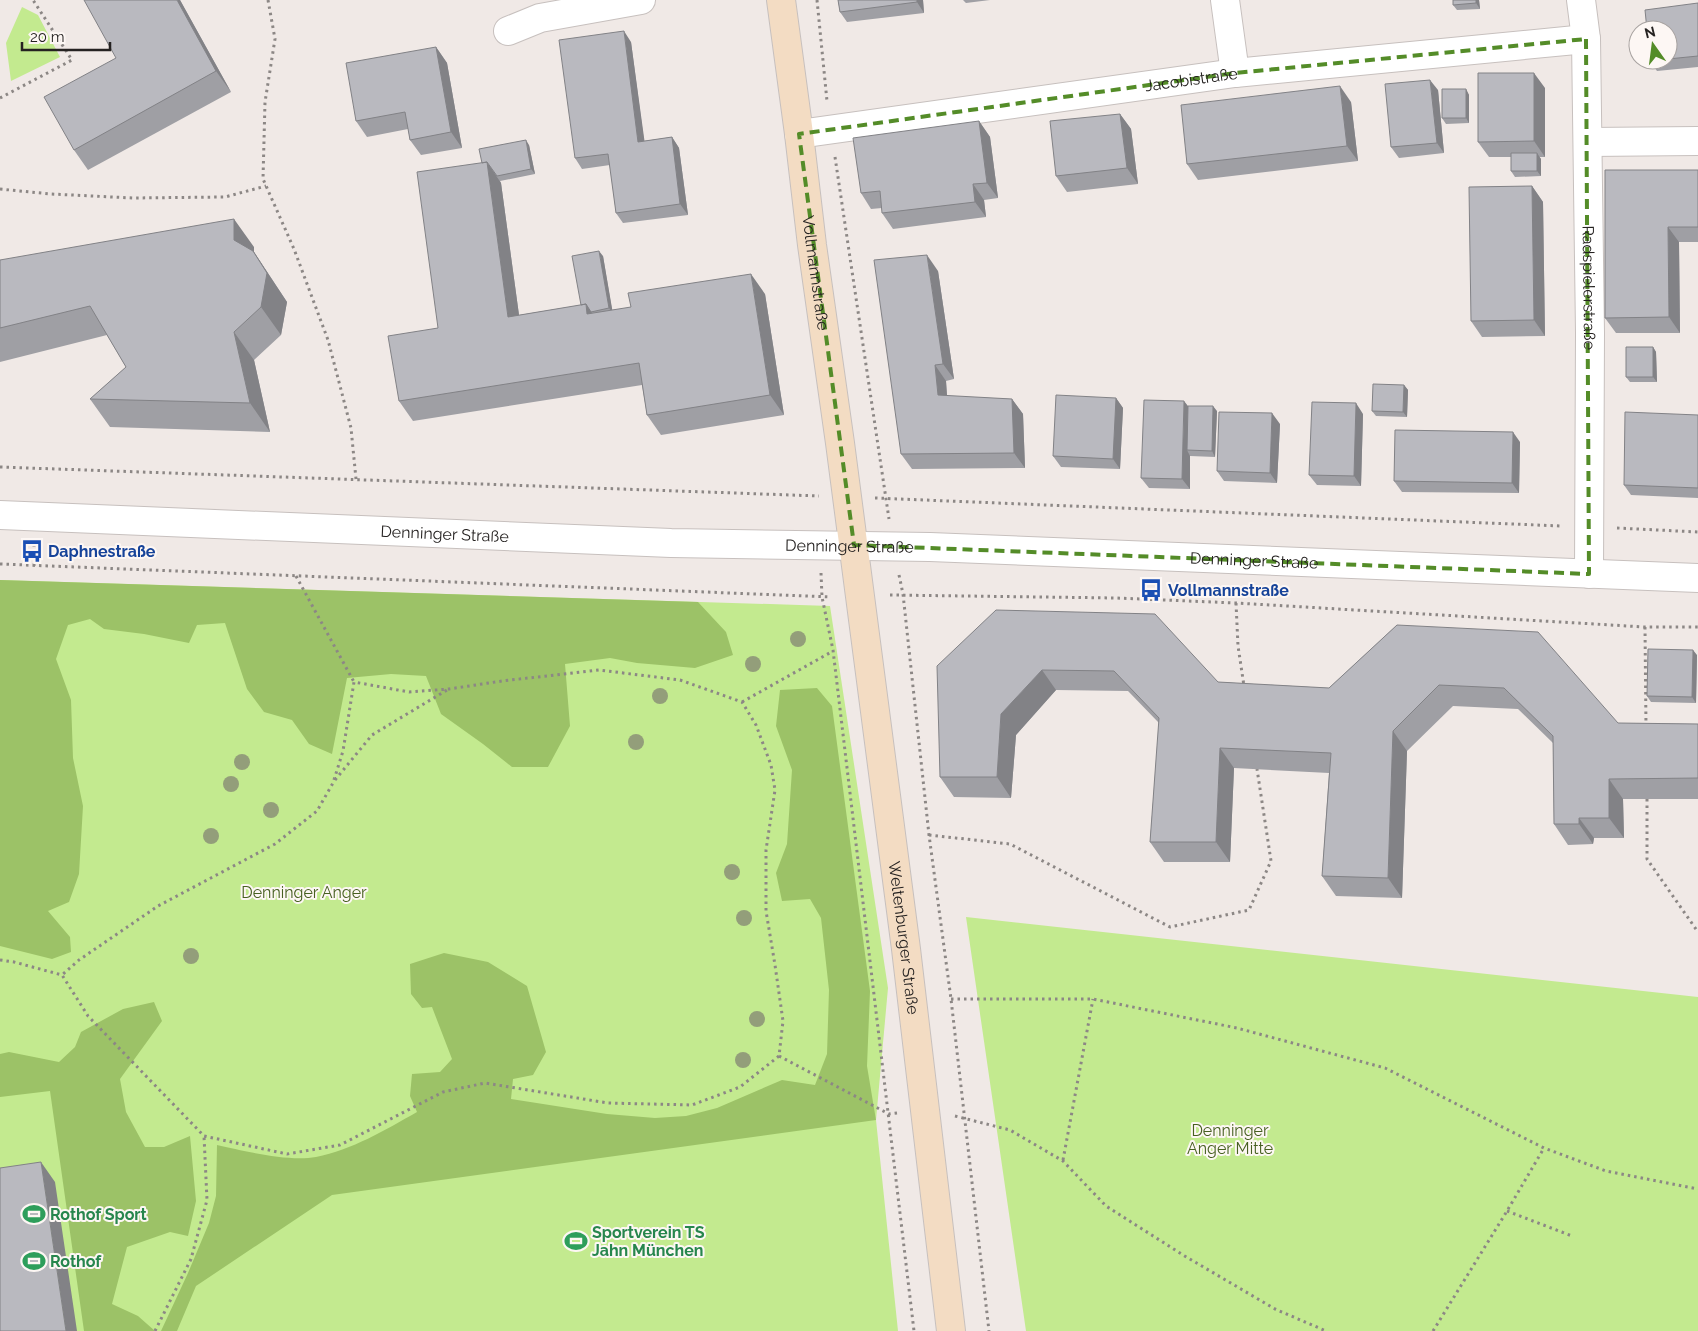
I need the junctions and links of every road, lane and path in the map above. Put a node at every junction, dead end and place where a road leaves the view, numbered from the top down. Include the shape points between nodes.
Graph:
1 (33, 0) edge
2 (268, 0) edge
3 (641, 0) edge
4 (781, 0) edge
5 (816, 0) edge
6 (1225, 0) edge
7 (1581, 0) edge
8 (508, 31) dead end
9 (1586, 40) junction
10 (1235, 73) junction
11 (0, 98) edge
12 (830, 130) junction
13 (799, 134) junction
14 (1698, 141) edge
15 (1588, 142) junction
16 (266, 186) junction
17 (0, 189) edge
18 (0, 467) edge
19 (356, 480) junction
20 (817, 496) dead end
21 (0, 515) edge
22 (1589, 527) junction
23 (1698, 532) edge
24 (854, 545) junction
25 (34, 546) dead end
26 (0, 564) edge
27 (34, 566) junction
28 (1589, 574) junction
29 (296, 576) junction
30 (1698, 578) edge
31 (1236, 602) junction
32 (1698, 627) edge
33 (1645, 628) junction
34 (833, 650) junction
35 (354, 682) junction
36 (449, 689) junction
37 (1245, 694) edge
38 (742, 702) junction
39 (1646, 734) edge
40 (1257, 769) edge
41 (333, 783) junction
42 (1647, 799) edge
43 (929, 835) junction
44 (1698, 932) edge
45 (0, 960) edge
46 (62, 975) junction
47 (951, 999) junction
48 (1093, 999) junction
49 (779, 1056) junction
50 (925, 1110) junction
51 (889, 1114) junction
52 (964, 1118) junction
53 (204, 1136) junction
54 (1544, 1148) junction
55 (1063, 1161) junction
56 (1698, 1189) edge
57 (1507, 1211) junction
58 (1572, 1236) dead end
59 (155, 1331) edge
60 (914, 1331) edge
61 (951, 1331) edge
62 (989, 1331) edge
63 (1326, 1331) edge
64 (1434, 1331) edge

1 - 11 path via 72,60
2 - 16 path via 275,39 265,102 263,179
3 - 8 street via 540,18
4 - 13 main road, Vollmannstraße
5 - 12 path
6 - 10 street
7 - 9 street, Radspielerstraße
9 - 10 street, Jacobistraße
9 - 15 street, Radspielerstraße
10 - 12 street, Jacobistraße
12 - 13 street, Jacobistraße
12 - 22 path via 886,498
13 - 24 main road, Vollmannstraße
14 - 15 street
15 - 22 street, Radspielerstraße
16 - 17 path via 226,197 133,198
16 - 19 path via 328,340 351,428
18 - 19 path
19 - 20 path
21 - 24 street, Denninger Straße via 671,543
22 - 23 path
22 - 28 street, Radspielerstraße
24 - 28 street, Denninger Straße
24 - 50 main road, Weltenburger Straße
25 - 27 path
26 - 27 path
27 - 29 path
28 - 30 street, Denninger Straße
29 - 34 path via 822,597
29 - 35 path
31 - 33 path
31 - 37 path
31 - 43 path via 903,594
32 - 33 path
33 - 39 path
34 - 38 path
34 - 51 path
35 - 36 path via 409,692
35 - 41 path via 343,751
36 - 38 path via 599,670 680,680
36 - 41 path via 372,735
38 - 49 path via 756,725 771,765 775,790 766,850 766,911 782,1021
40 - 43 path via 1271,861 1249,910 1170,927 1010,844
41 - 46 path via 317,812 275,844 158,906
42 - 44 path via 1647,859
43 - 47 path
45 - 46 path
46 - 53 path via 88,1016
47 - 48 path
47 - 52 path
48 - 54 path via 1237,1028 1385,1068
48 - 55 path
49 - 51 path
49 - 53 path via 740,1088 692,1105 608,1103 485,1083 443,1092 340,1145 288,1154
50 - 51 path
50 - 61 main road, Weltenburger Straße
51 - 60 path
52 - 55 path via 1010,1130
52 - 62 path
53 - 59 path via 204,1209 191,1259
54 - 56 path via 1606,1171
54 - 57 path
55 - 63 path via 1106,1206 1275,1309
57 - 58 path
57 - 64 path

